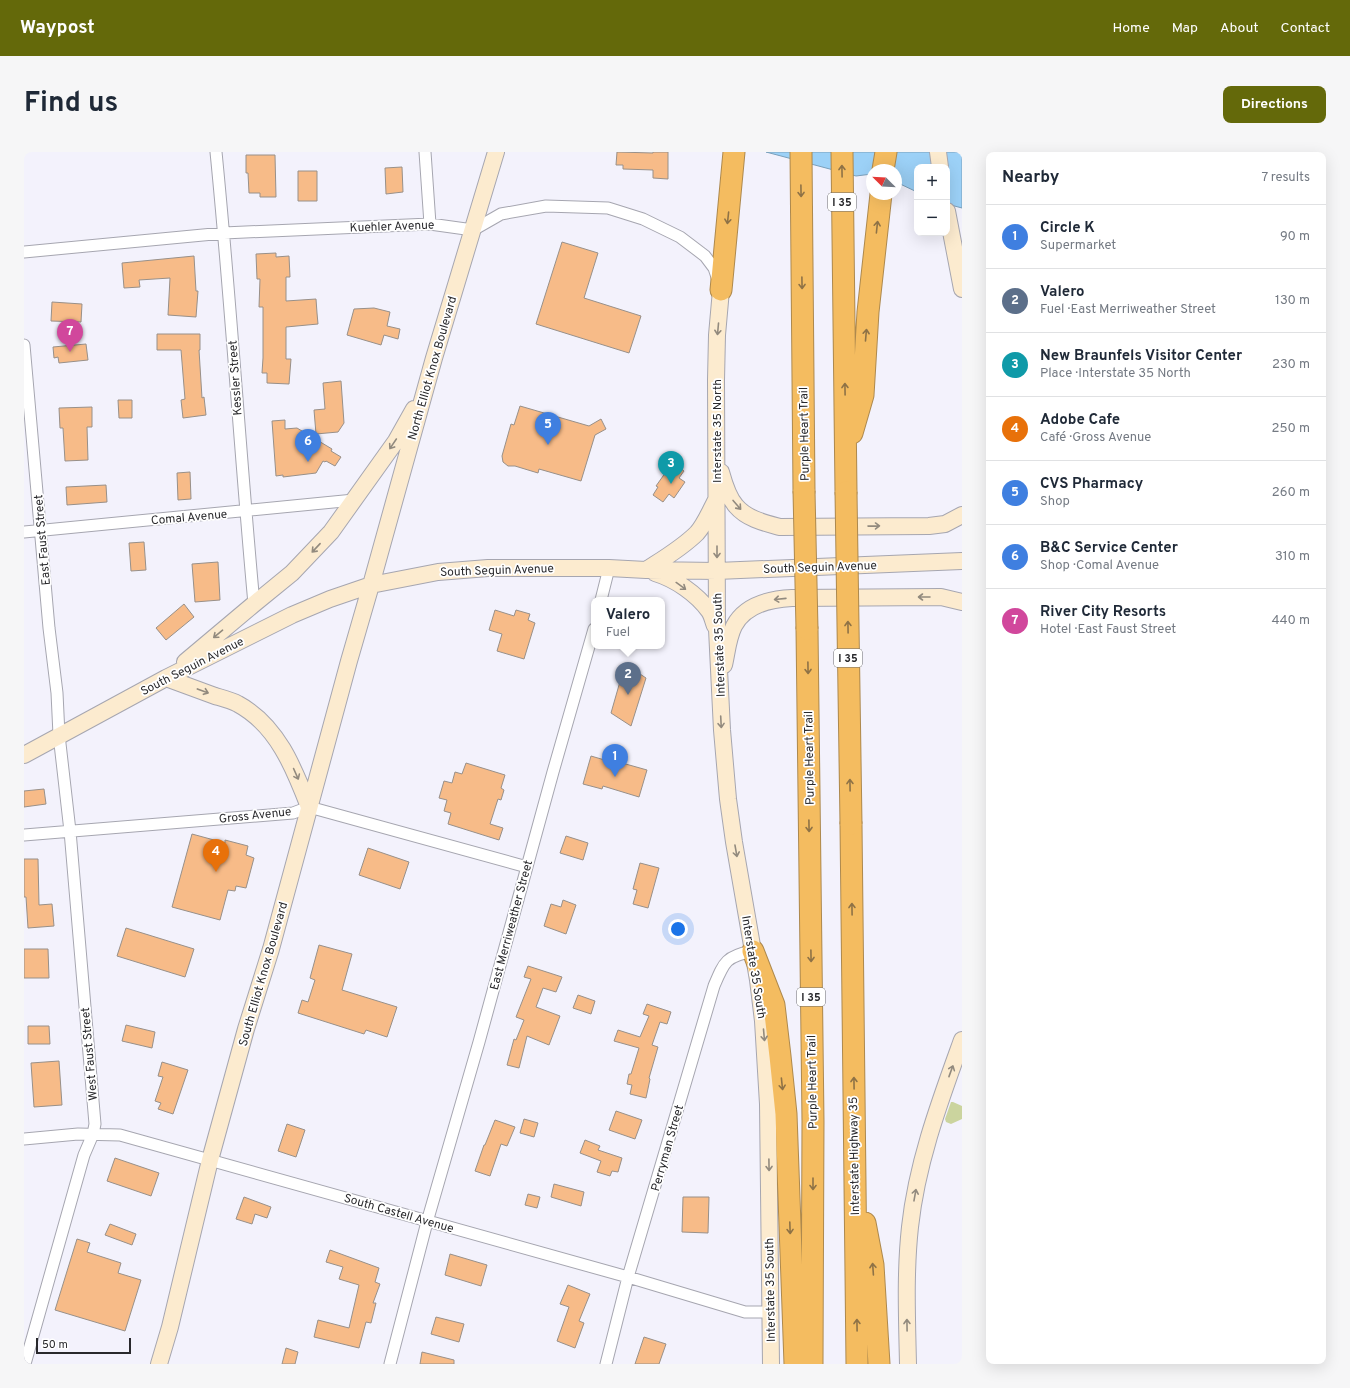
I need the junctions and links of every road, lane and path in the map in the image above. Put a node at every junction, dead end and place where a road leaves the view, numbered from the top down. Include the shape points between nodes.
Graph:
1 (216, 152) edge
2 (425, 152) edge
3 (496, 152) edge
4 (734, 152) edge
5 (801, 152) edge
6 (842, 152) edge
7 (886, 152) edge
8 (938, 152) edge
9 (885, 164) edge
10 (940, 164) edge
11 (880, 200) edge
12 (430, 224) junction
13 (950, 227) edge
14 (473, 230) junction
15 (224, 233) junction
16 (24, 252) edge
17 (962, 289) edge
18 (720, 290) junction
19 (24, 345) edge
20 (427, 386) junction
21 (845, 456) junction
22 (716, 457) junction
23 (717, 499) junction
24 (354, 500) junction
25 (245, 511) junction
26 (962, 515) edge
27 (41, 530) junction
28 (24, 532) edge
29 (962, 561) edge
30 (609, 568) junction
31 (646, 570) junction
32 (717, 571) junction
33 (372, 585) junction
34 (602, 597) edge
35 (962, 602) edge
36 (254, 604) junction
37 (717, 629) junction
38 (591, 640) edge
39 (166, 678) junction
40 (720, 687) junction
41 (59, 735) junction
42 (24, 755) edge
43 (309, 807) junction
44 (70, 831) junction
45 (24, 835) edge
46 (527, 867) junction
47 (753, 952) junction
48 (962, 1040) edge
49 (92, 1134) junction
50 (24, 1139) edge
51 (854, 1158) junction
52 (210, 1160) junction
53 (427, 1222) junction
54 (628, 1277) junction
55 (770, 1312) junction
56 (25, 1364) edge
57 (159, 1364) edge
58 (390, 1364) edge
59 (606, 1364) edge
60 (771, 1364) edge
61 (796, 1364) edge
62 (812, 1364) edge
63 (857, 1364) edge
64 (879, 1364) edge
65 (908, 1364) edge

1 - 15 street, Kessler Street
2 - 12 street
3 - 14 main road, North Elliot Knox Boulevard
4 -> 18 highway
5 -> 62 highway, Purple Heart Trail / I 35, bridge via 813,1121
21 -> 6 highway, I 35
7 - 9 highway
8 - 10 main road
21 -> 11 highway via 862,395
12 - 14 street, Kuehler Avenue
12 - 15 street, Kuehler Avenue
13 - 17 main road
14 - 18 street via 501,214 546,206 608,208 643,219 680,237 705,256 714,268
14 - 20 main road, North Elliot Knox Boulevard
15 - 16 street, Kuehler Avenue
15 - 25 street, Kessler Street
18 -> 22 main road, Interstate 35 North
19 - 27 street, East Faust Street
20 -> 24 main road via 396,441
20 - 33 main road, North Elliot Knox Boulevard
51 -> 21 highway, Interstate Highway 35 / I 35, bridge
22 - 23 main road, Interstate 35 North
22 -> 26 main road via 729,495 736,507 763,523 780,527 929,526 945,524
23 - 31 main road via 696,533
23 -> 32 main road, Interstate 35 North
24 - 25 street, Comal Avenue
24 -> 36 main road via 331,532 292,573
25 - 27 street, Comal Avenue
25 - 36 street, Kessler Street
27 - 28 street, Comal Avenue
27 - 41 street, East Faust Street
29 - 32 main road, South Seguin Avenue
30 - 31 main road, South Seguin Avenue
30 - 33 main road, South Seguin Avenue via 488,568 438,572
30 - 34 street
31 - 32 main road, South Seguin Avenue
31 -> 37 main road via 674,580 693,595 710,612
32 - 37 main road, Interstate 35 South
33 - 39 main road, South Seguin Avenue via 292,615
33 - 43 main road, South Elliot Knox Boulevard
35 -> 40 main road via 942,597 774,599 751,609 734,626
36 -> 39 main road
37 - 40 main road, Interstate 35 South
38 - 46 street, East Merriweather Street
39 - 41 main road, South Seguin Avenue
39 -> 43 main road via 238,704 258,719 271,731 288,758
40 -> 47 main road, Interstate 35 South via 728,799
41 - 42 main road, South Seguin Avenue
41 - 44 street, West Faust Street
43 - 44 street, Gross Avenue via 293,813
43 - 46 street, Gross Avenue
43 - 52 main road, South Elliot Knox Boulevard
44 - 45 street, Gross Avenue
44 - 49 street, West Faust Street via 95,1117
46 - 53 street, East Merriweather Street
47 - 54 street, Perryman Street via 731,957 724,964 714,986
47 -> 55 main road, Interstate 35 South via 763,1021 767,1077
47 -> 61 highway via 774,1005 780,1056 786,1114
65 -> 48 main road via 907,1271 915,1195 934,1116
49 - 50 street, South Castell Avenue
49 - 52 street, South Castell Avenue via 120,1135
49 - 56 street, West Faust Street
63 -> 51 highway, Interstate Highway 35 / I 35
64 -> 51 highway via 872,1265
52 - 53 street, South Castell Avenue
52 - 57 main road, South Elliot Knox Boulevard
53 - 54 street, South Castell Avenue
53 - 58 street, East Merriweather Street
54 - 55 street, South Castell Avenue via 745,1312
54 - 59 street, Perryman Street
55 - 60 main road, Interstate 35 South

